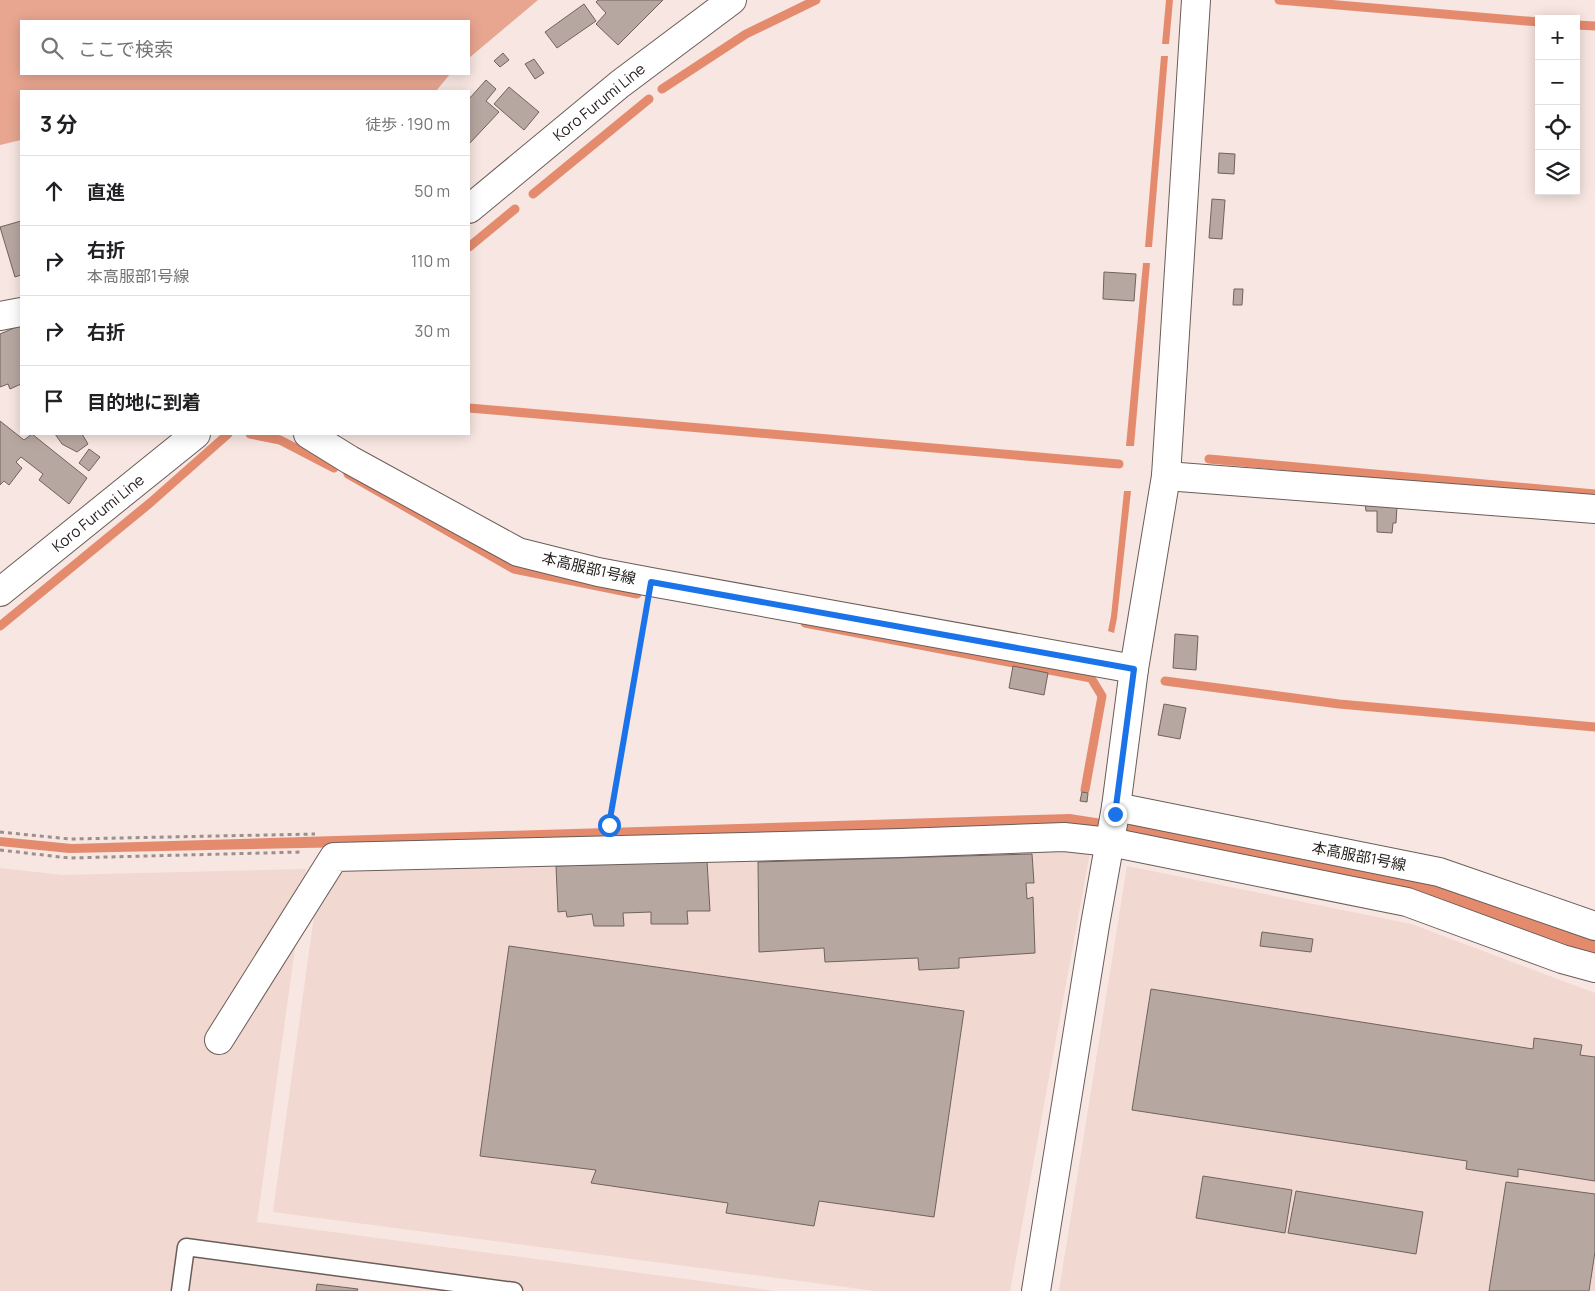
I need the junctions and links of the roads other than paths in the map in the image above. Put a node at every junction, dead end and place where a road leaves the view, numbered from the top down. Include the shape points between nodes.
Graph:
1 (732, 0) edge
2 (1196, 0) edge
3 (470, 208) edge
4 (20, 312) edge
5 (0, 316) edge
6 (195, 435) edge
7 (310, 435) edge
8 (1166, 476) junction
9 (1595, 509) edge
10 (0, 592) edge
11 (1134, 669) junction
12 (1116, 807) junction
13 (1110, 842) junction
14 (1595, 926) edge
15 (1595, 968) edge
16 (219, 1040) dead end
17 (180, 1291) edge
18 (514, 1291) edge
19 (1036, 1291) edge

1 - 3 street, Koro Furumi Line via 620,84
2 - 8 street
4 - 5 street
6 - 10 street, Koro Furumi Line
7 - 11 street, 本高服部1号線 via 518,552 598,572
8 - 9 street
8 - 11 street
11 - 12 street
12 - 13 street
12 - 14 street, 本高服部1号線 via 1439,872
13 - 15 street via 1407,902
13 - 16 street via 1064,837 334,857
13 - 19 street
17 - 18 lane via 186,1247

